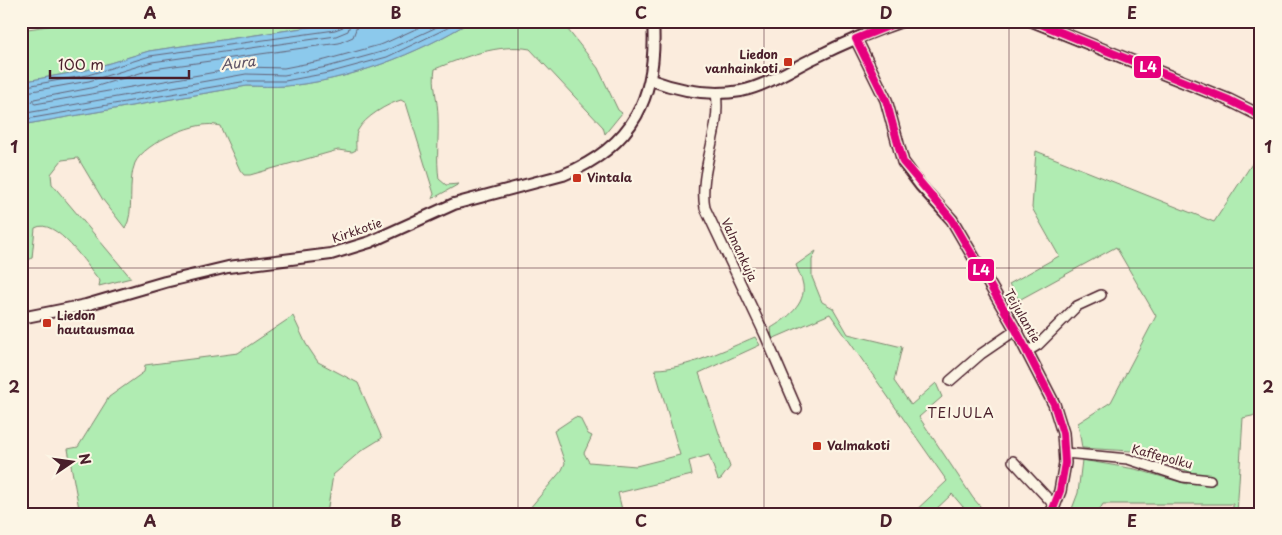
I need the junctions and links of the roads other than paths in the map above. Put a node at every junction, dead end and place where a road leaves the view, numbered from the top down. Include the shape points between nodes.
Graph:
1 (653, 21) edge
2 (902, 21) edge
3 (1032, 21) edge
4 (856, 39) junction
5 (650, 80) junction
6 (716, 93) junction
7 (1261, 116) edge
8 (1101, 295) dead end
9 (21, 318) edge
10 (1016, 330) junction
11 (1028, 351) junction
12 (950, 381) dead end
13 (796, 410) dead end
14 (1065, 453) junction
15 (1013, 461) dead end
16 (1210, 480) dead end
17 (1053, 510) edge

1 - 5 street, Kirkkotie via 655,48
2 - 4 street
3 - 7 street via 1229,100
4 - 6 street via 769,81 742,90
4 - 10 street, Teijulantie via 886,100 903,162 920,186 952,220
5 - 6 street via 666,86
5 - 9 street, Kirkkotie via 646,98 614,144 592,161 563,175 454,204 370,242 331,254 209,271 86,305
6 - 13 street, Valmankuja via 718,105 704,190 705,208 765,335
8 - 11 street via 1078,306
10 - 11 street, Teijulantie
10 - 12 street
11 - 14 street, Teijulantie via 1059,417
14 - 16 street, Kaffepolku via 1128,459 1183,477
14 - 17 street, Teijulantie via 1064,474
15 - 17 street

